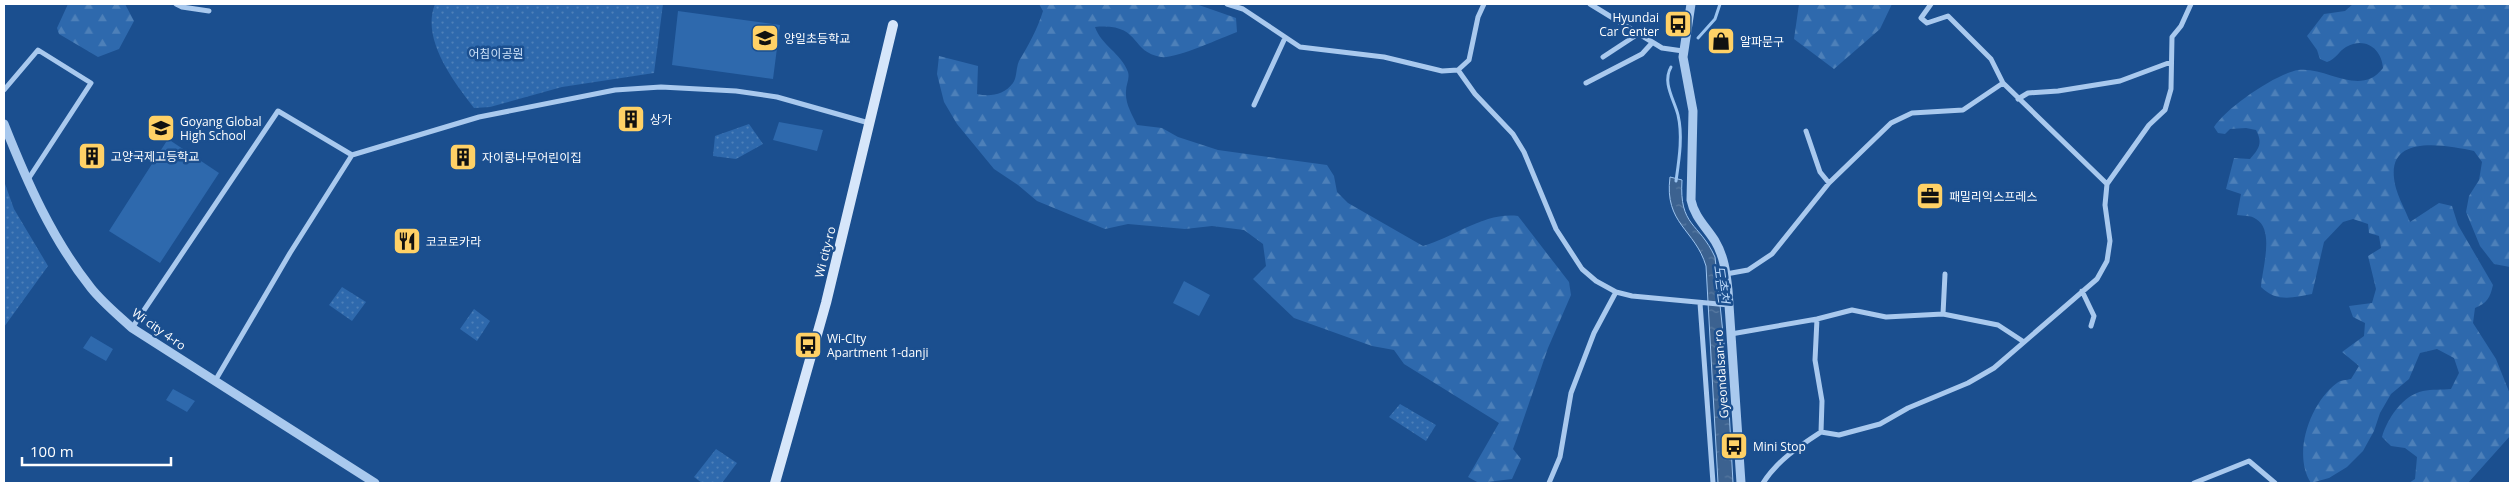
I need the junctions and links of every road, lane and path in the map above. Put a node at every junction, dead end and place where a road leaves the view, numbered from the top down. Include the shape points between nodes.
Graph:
1 (176, 4) edge
2 (1227, 4) edge
3 (1484, 4) edge
4 (1590, 4) edge
5 (1691, 4) edge
6 (1931, 4) edge
7 (2191, 4) edge
8 (209, 11) dead end
9 (893, 25) dead end
10 (1638, 34) junction
11 (1284, 38) junction
12 (1652, 43) junction
13 (1683, 51) junction
14 (1603, 58) dead end
15 (2171, 62) junction
16 (1458, 70) junction
17 (1586, 83) dead end
18 (2003, 83) junction
19 (4, 90) edge
20 (2018, 99) junction
21 (1254, 105) dead end
22 (869, 123) junction
23 (4, 124) edge
24 (1806, 130) dead end
25 (352, 155) junction
26 (27, 181) junction
27 (1829, 183) junction
28 (2107, 184) junction
29 (1726, 274) junction
30 (1945, 274) dead end
31 (2082, 291) junction
32 (1616, 292) junction
33 (1703, 302) junction
34 (1727, 304) junction
35 (1943, 314) junction
36 (1816, 319) junction
37 (2091, 326) dead end
38 (132, 328) junction
39 (1731, 334) junction
40 (2024, 342) junction
41 (215, 381) junction
42 (1821, 432) junction
43 (375, 483) edge
44 (775, 483) edge
45 (1549, 483) edge
46 (1712, 483) edge
47 (1741, 483) edge
48 (1763, 483) edge
49 (2194, 483) edge
50 (2275, 483) edge

1 - 8 street via 182,8
2 - 11 street via 1242,9
3 - 16 street via 1469,60
4 - 10 street
5 - 13 street, Gyeondalsan-ro
6 - 18 street via 1921,18 1927,23 1948,16 1991,59
7 - 15 street via 2172,37
9 - 22 main road, Wi city-ro
10 - 12 street
10 - 14 street
11 - 16 street via 1300,47
11 - 21 street
12 - 13 street
12 - 17 street via 1642,54
13 - 29 street, Gyeondalsan-ro via 1694,122 1691,200 1695,213 1716,242 1724,259
15 - 20 street via 2120,81 2028,93
15 - 28 street via 2171,90 2165,110 2149,125
16 - 32 street via 1475,94 1513,134 1524,152 1556,228 1582,268 1596,281
18 - 20 street
18 - 27 street via 1963,110 1912,113 1891,122
19 - 26 street via 38,50 91,83
20 - 28 street
22 - 25 street via 777,97 661,87 615,90 479,117
22 - 44 main road, Wi city-ro via 826,303
23 - 26 street, Wi city 4-ro
24 - 27 street via 1820,172
25 - 38 street via 278,111
25 - 41 street
26 - 38 street, Wi city 4-ro via 66,252 92,289
27 - 29 street via 1772,254 1748,270
28 - 31 street via 2105,205 2110,241 2107,261 2097,279
29 - 34 street, Gyeondalsan-ro
30 - 35 street
31 - 37 street via 2094,316
31 - 40 street
32 - 33 street
32 - 45 street via 1594,333 1571,393 1560,457
33 - 34 street
33 - 46 street
34 - 39 street, Gyeondalsan-ro
35 - 36 street via 1886,317 1852,310
35 - 40 street via 1998,325
36 - 39 street
36 - 42 street via 1815,360 1822,401
38 - 41 street, Wi city 4-ro
39 - 47 street, Gyeondalsan-ro
40 - 42 street via 1994,368 1968,383 1908,408 1880,424 1839,434
41 - 43 street, Wi city 4-ro
42 - 48 street via 1792,450
49 - 50 street via 2249,461

